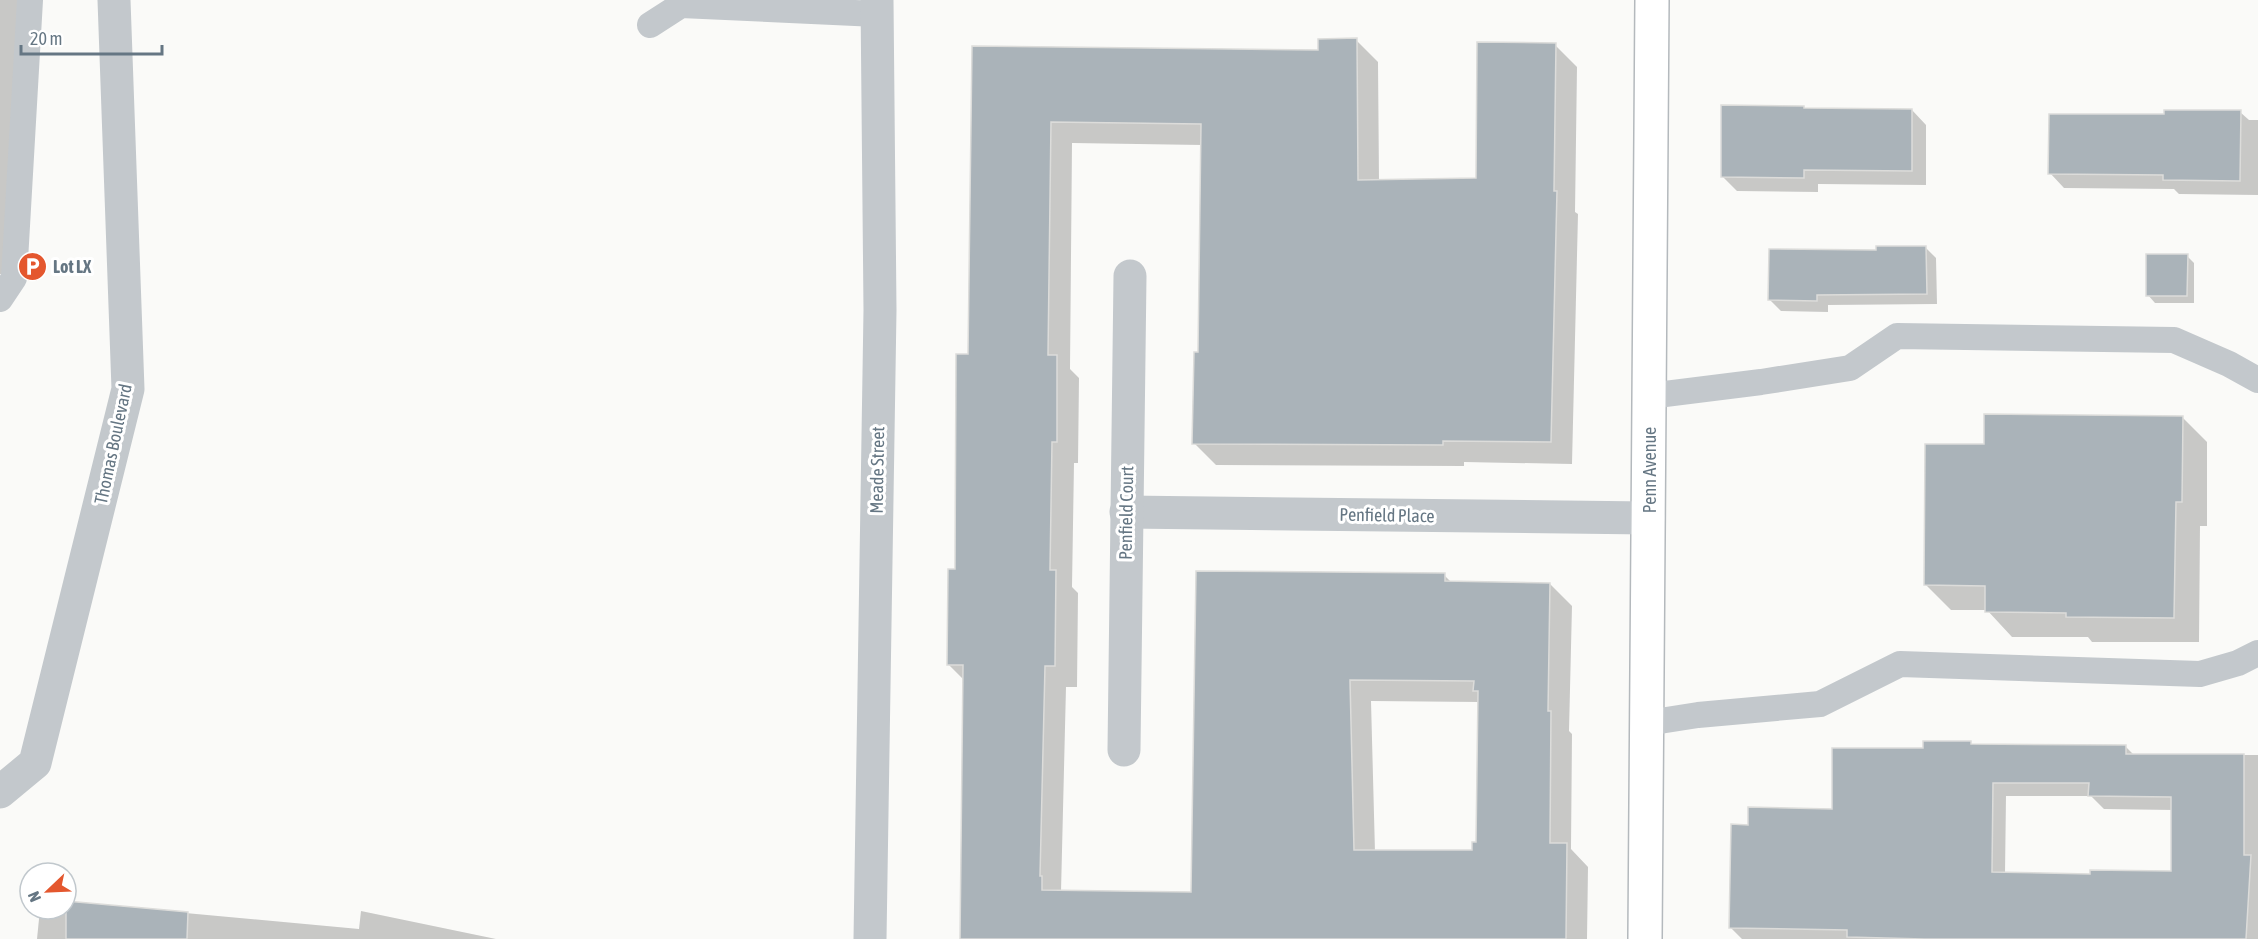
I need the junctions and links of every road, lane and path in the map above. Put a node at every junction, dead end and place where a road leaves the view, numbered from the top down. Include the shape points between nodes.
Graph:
1 (30, 0) edge
2 (114, 0) edge
3 (1652, 0) edge
4 (878, 7) edge
5 (650, 25) dead end
6 (1131, 276) dead end
7 (0, 299) edge
8 (2258, 380) edge
9 (1649, 396) junction
10 (1126, 512) junction
11 (1648, 518) junction
12 (2258, 653) edge
13 (1647, 723) junction
14 (1124, 750) dead end
15 (0, 792) edge
16 (870, 939) edge
17 (1645, 939) edge

1 - 7 lane via 14,278
2 - 15 street, Thomas Boulevard via 128,388 35,764
3 - 9 highway, Penn Avenue
4 - 5 lane via 681,5
4 - 16 street, Meade Street via 880,310
6 - 10 street, Penfield Court
8 - 9 lane via 2174,340 1897,336 1850,368
9 - 11 highway, Penn Avenue
10 - 11 street, Penfield Place
10 - 14 street, Penfield Court
11 - 13 highway, Penn Avenue
12 - 13 lane via 2200,674 1900,664 1820,704
13 - 17 highway, Penn Avenue

